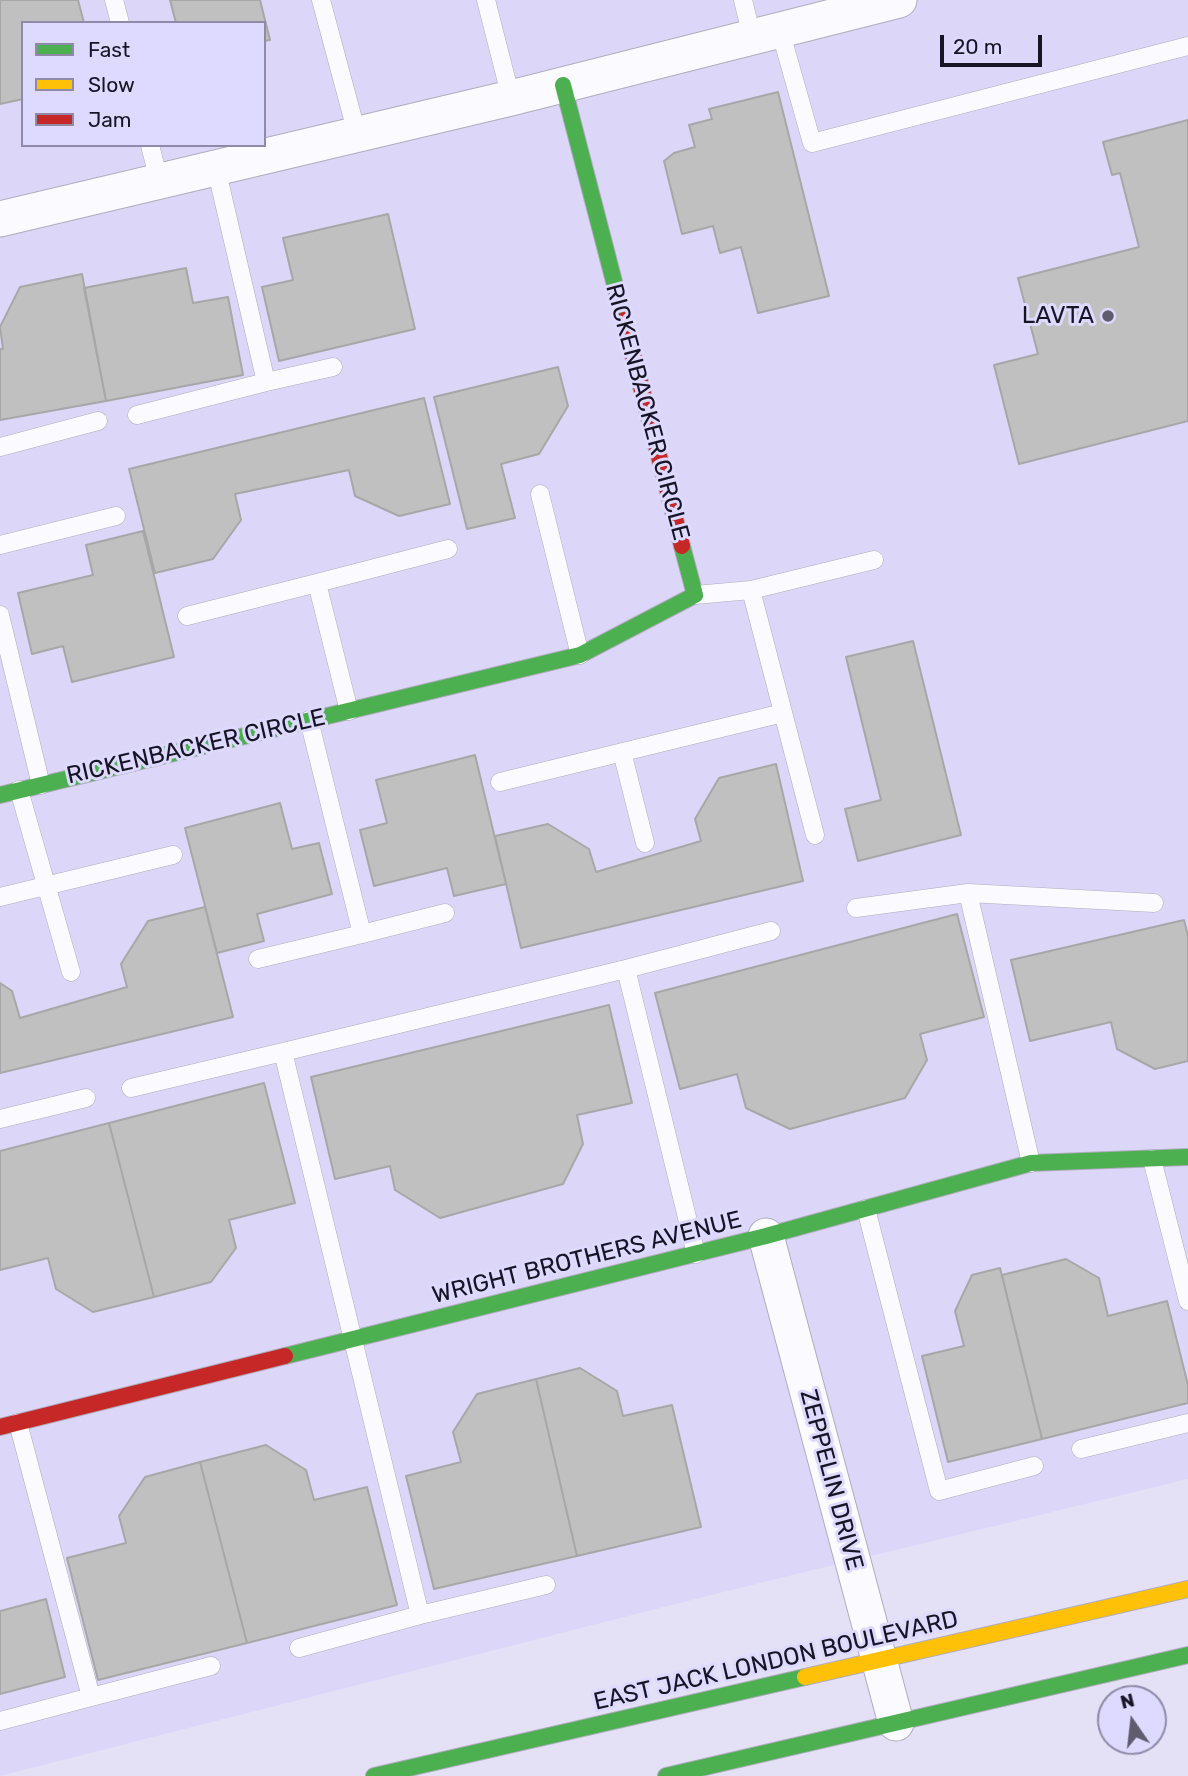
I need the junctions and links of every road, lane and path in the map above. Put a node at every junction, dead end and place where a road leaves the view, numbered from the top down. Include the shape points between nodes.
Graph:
1 (114, 0) edge
2 (321, 0) edge
3 (486, 0) edge
4 (743, 0) edge
5 (899, 0) edge
6 (119, 21) edge
7 (766, 34) junction
8 (1188, 46) edge
9 (563, 85) junction
10 (511, 98) junction
11 (357, 134) junction
12 (150, 147) edge
13 (216, 168) junction
14 (159, 181) junction
15 (0, 219) edge
16 (333, 367) dead end
17 (266, 382) junction
18 (137, 415) dead end
19 (98, 421) dead end
20 (0, 447) edge
21 (540, 494) dead end
22 (116, 516) dead end
23 (0, 545) edge
24 (448, 549) dead end
25 (874, 560) dead end
26 (317, 583) junction
27 (751, 590) junction
28 (695, 595) junction
29 (0, 615) edge
30 (187, 616) dead end
31 (580, 655) junction
32 (349, 711) junction
33 (783, 713) junction
34 (309, 720) junction
35 (622, 752) junction
36 (500, 782) dead end
37 (41, 785) junction
38 (19, 790) junction
39 (0, 795) edge
40 (815, 835) dead end
41 (645, 843) dead end
42 (173, 855) dead end
43 (46, 886) junction
44 (968, 893) junction
45 (0, 897) edge
46 (1154, 903) dead end
47 (856, 908) dead end
48 (445, 913) dead end
49 (771, 931) dead end
50 (362, 934) junction
51 (258, 959) dead end
52 (626, 969) junction
53 (71, 972) dead end
54 (284, 1052) junction
55 (131, 1088) dead end
56 (86, 1098) dead end
57 (0, 1119) edge
58 (1188, 1157) edge
59 (1152, 1159) junction
60 (1031, 1163) junction
61 (866, 1209) junction
62 (766, 1236) junction
63 (696, 1254) junction
64 (1188, 1301) edge
65 (353, 1339) junction
66 (1188, 1423) edge
67 (9, 1425) edge
68 (1081, 1449) dead end
69 (1034, 1466) dead end
70 (546, 1584) dead end
71 (1188, 1589) edge
72 (420, 1615) junction
73 (299, 1648) dead end
74 (1188, 1655) edge
75 (880, 1661) junction
76 (211, 1666) dead end
77 (91, 1697) junction
78 (0, 1721) edge
79 (896, 1723) junction
80 (374, 1776) edge
81 (666, 1776) edge

1 - 6 lane
2 - 11 lane
3 - 10 lane
4 - 7 lane
5 - 7 street
7 - 8 lane via 812,143
7 - 9 street
9 - 10 street
9 - 28 street, RICKENBACKER CIRCLE
10 - 11 street
11 - 13 street
12 - 14 lane
13 - 14 street
13 - 17 lane
14 - 15 street
16 - 17 lane
17 - 18 lane
19 - 20 lane
21 - 31 lane
22 - 23 lane
24 - 26 lane
25 - 27 lane
26 - 30 lane
26 - 32 lane
27 - 28 lane
27 - 33 lane
28 - 31 street, RICKENBACKER CIRCLE
29 - 37 lane
31 - 32 street, RICKENBACKER CIRCLE
32 - 34 street, RICKENBACKER CIRCLE
33 - 35 lane
33 - 40 lane
34 - 37 street, RICKENBACKER CIRCLE
34 - 50 lane
35 - 36 lane
35 - 41 lane
37 - 38 street, RICKENBACKER CIRCLE
38 - 39 street, RICKENBACKER CIRCLE
38 - 43 lane
42 - 43 lane
43 - 45 lane
43 - 53 lane
44 - 46 lane
44 - 47 lane
44 - 60 lane
48 - 50 lane
49 - 52 lane
50 - 51 lane
52 - 54 lane
52 - 63 lane
54 - 55 lane
54 - 65 lane
56 - 57 lane
58 - 59 street, WRIGHT BROTHERS AVENUE
59 - 60 street, WRIGHT BROTHERS AVENUE
59 - 64 lane
60 - 61 street, WRIGHT BROTHERS AVENUE
61 - 62 street, WRIGHT BROTHERS AVENUE
61 - 69 lane via 939,1491
62 - 63 street, WRIGHT BROTHERS AVENUE
62 - 75 street, ZEPPELIN DRIVE
63 - 65 street, WRIGHT BROTHERS AVENUE
65 - 67 street, WRIGHT BROTHERS AVENUE
65 - 72 lane
66 - 68 lane
67 - 77 lane
70 - 72 lane
71 - 75 street, EAST JACK LONDON BOULEVARD
72 - 73 lane
74 - 79 street
75 - 79 street, ZEPPELIN DRIVE
75 - 80 street, EAST JACK LONDON BOULEVARD
76 - 77 lane
77 - 78 lane
79 - 81 street

